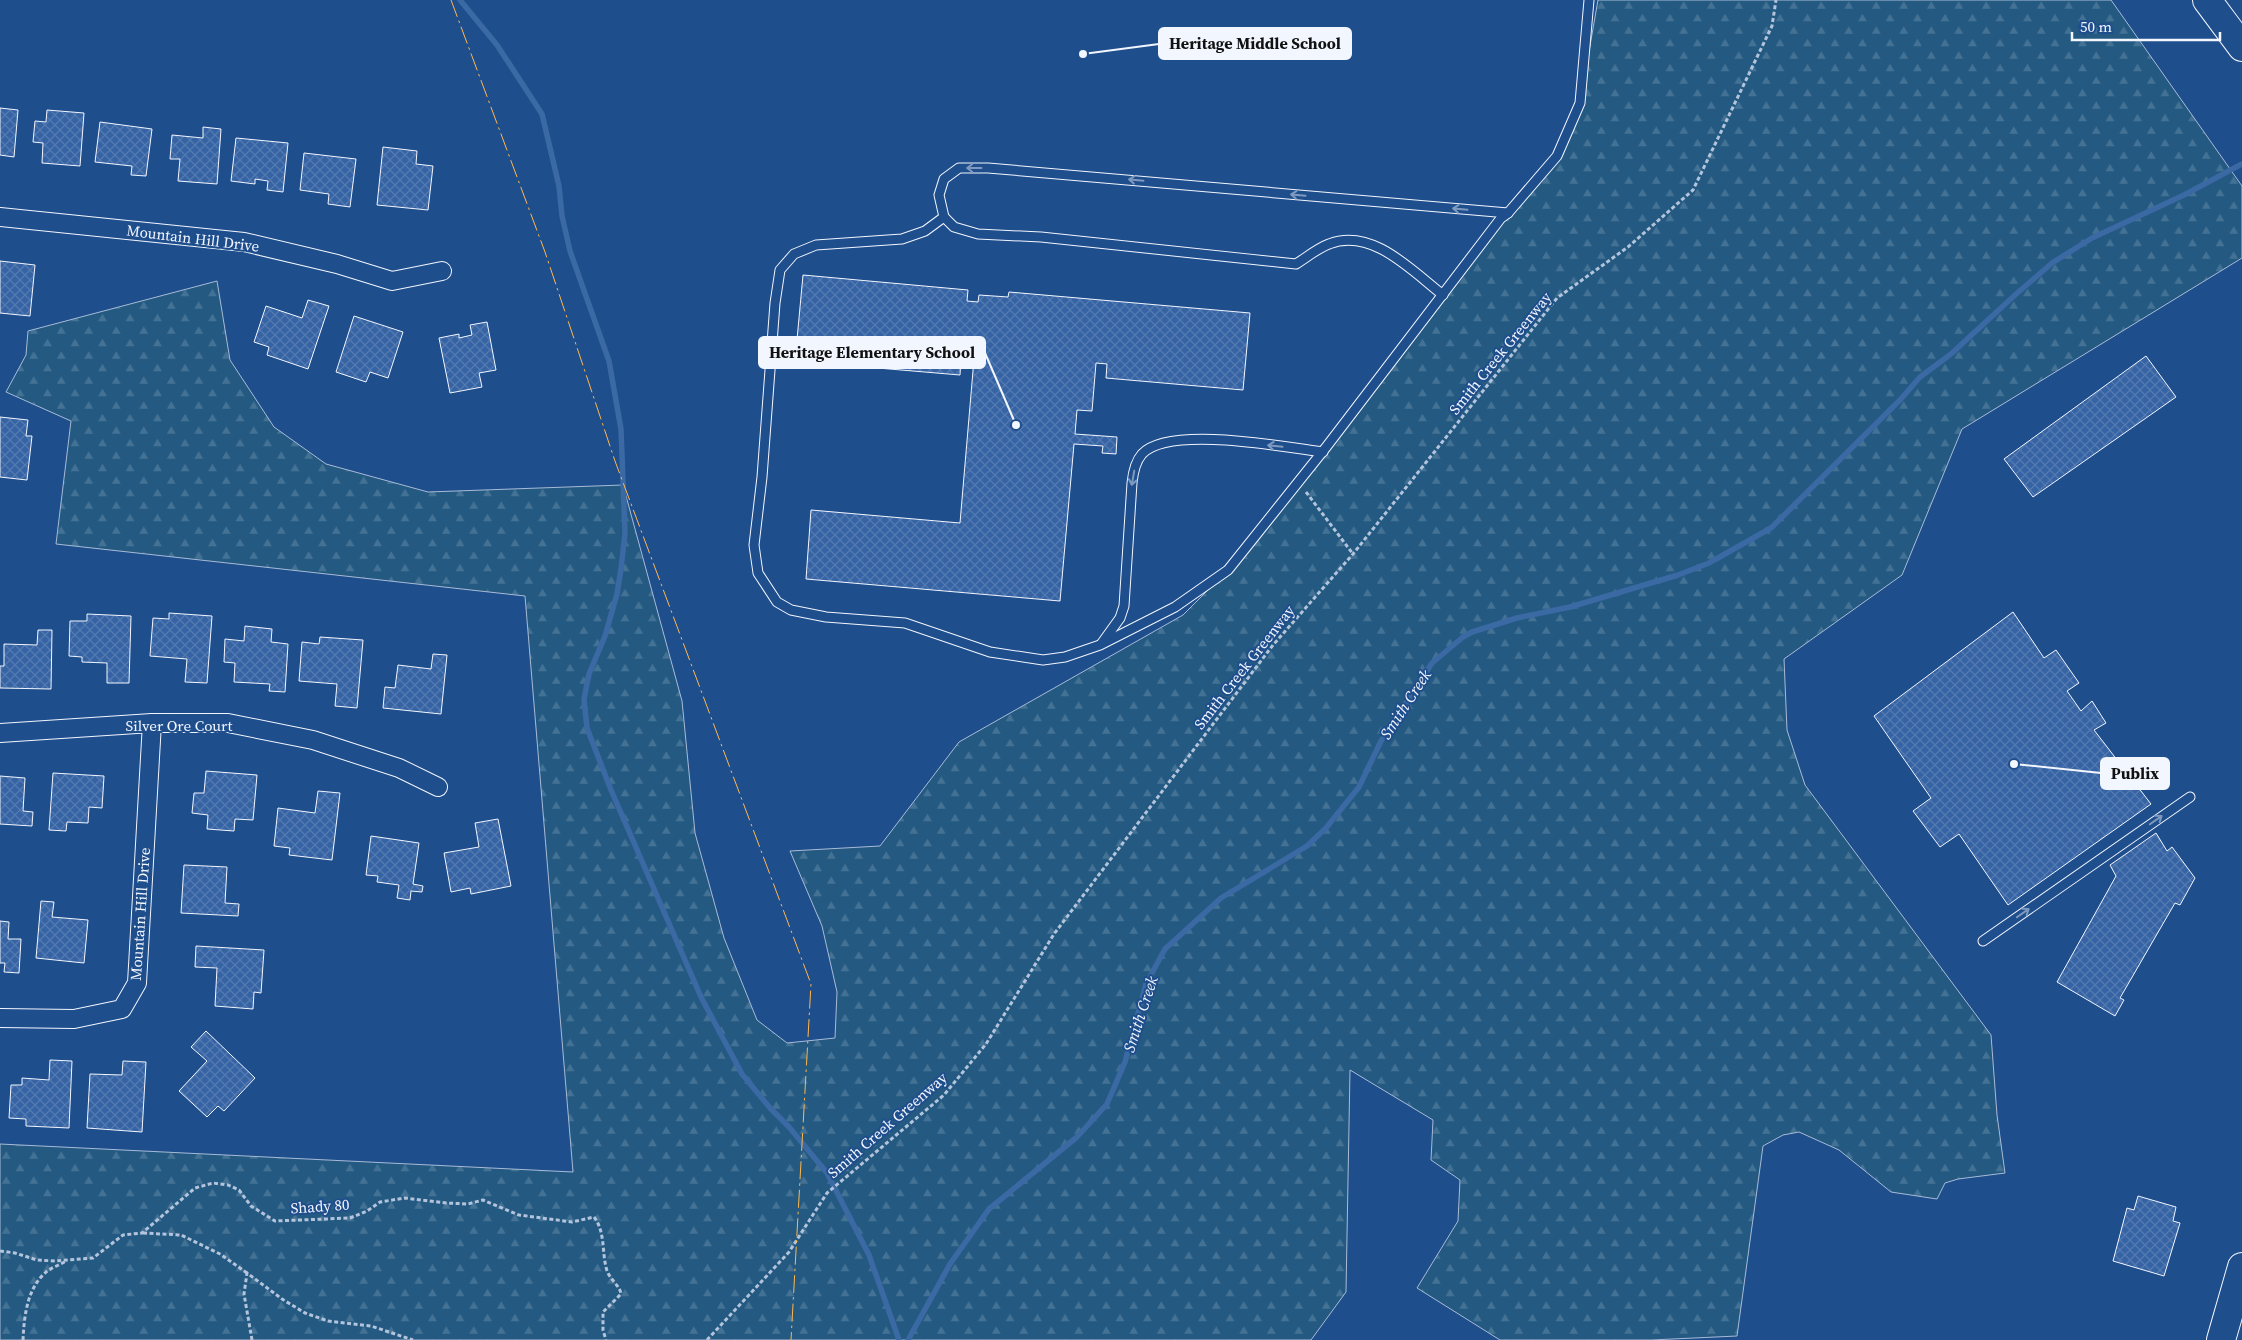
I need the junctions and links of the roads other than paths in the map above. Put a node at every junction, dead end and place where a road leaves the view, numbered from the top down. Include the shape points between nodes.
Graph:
1 (1589, 0) edge
2 (2207, 0) edge
3 (2241, 42) edge
4 (1508, 213) junction
5 (0, 217) edge
6 (944, 217) junction
7 (442, 271) dead end
8 (1442, 295) junction
9 (1323, 452) junction
10 (1100, 645) junction
11 (152, 723) junction
12 (0, 733) edge
13 (438, 787) dead end
14 (2190, 797) dead end
15 (1983, 941) dead end
16 (0, 1018) edge
17 (2242, 1267) edge
18 (2222, 1340) edge

1 - 4 lane via 1580,103 1557,156
2 - 3 main road
4 -> 6 lane via 1015,170 959,168 944,179 939,196
4 - 8 lane
5 - 7 street, Mountain Hill Drive via 244,242 392,281
6 - 8 lane via 954,227 978,234 1042,237 1296,264 1330,244 1353,240 1381,249 1398,259
6 - 10 lane via 925,230 902,239 816,245 794,254 780,270 754,545 758,572 777,602 812,616 905,623 990,652 1043,660 1065,658
8 - 9 lane
9 - 10 lane via 1228,570 1175,607
9 -> 10 lane via 1181,439 1158,444 1142,454 1135,466 1132,483 1124,606 1120,618
11 - 12 street, Silver Ore Court
11 - 13 street, Silver Ore Court via 228,723 313,740 399,768
11 - 16 street, Mountain Hill Drive via 137,984 122,1009 74,1019
15 -> 14 lane
17 - 18 main road

